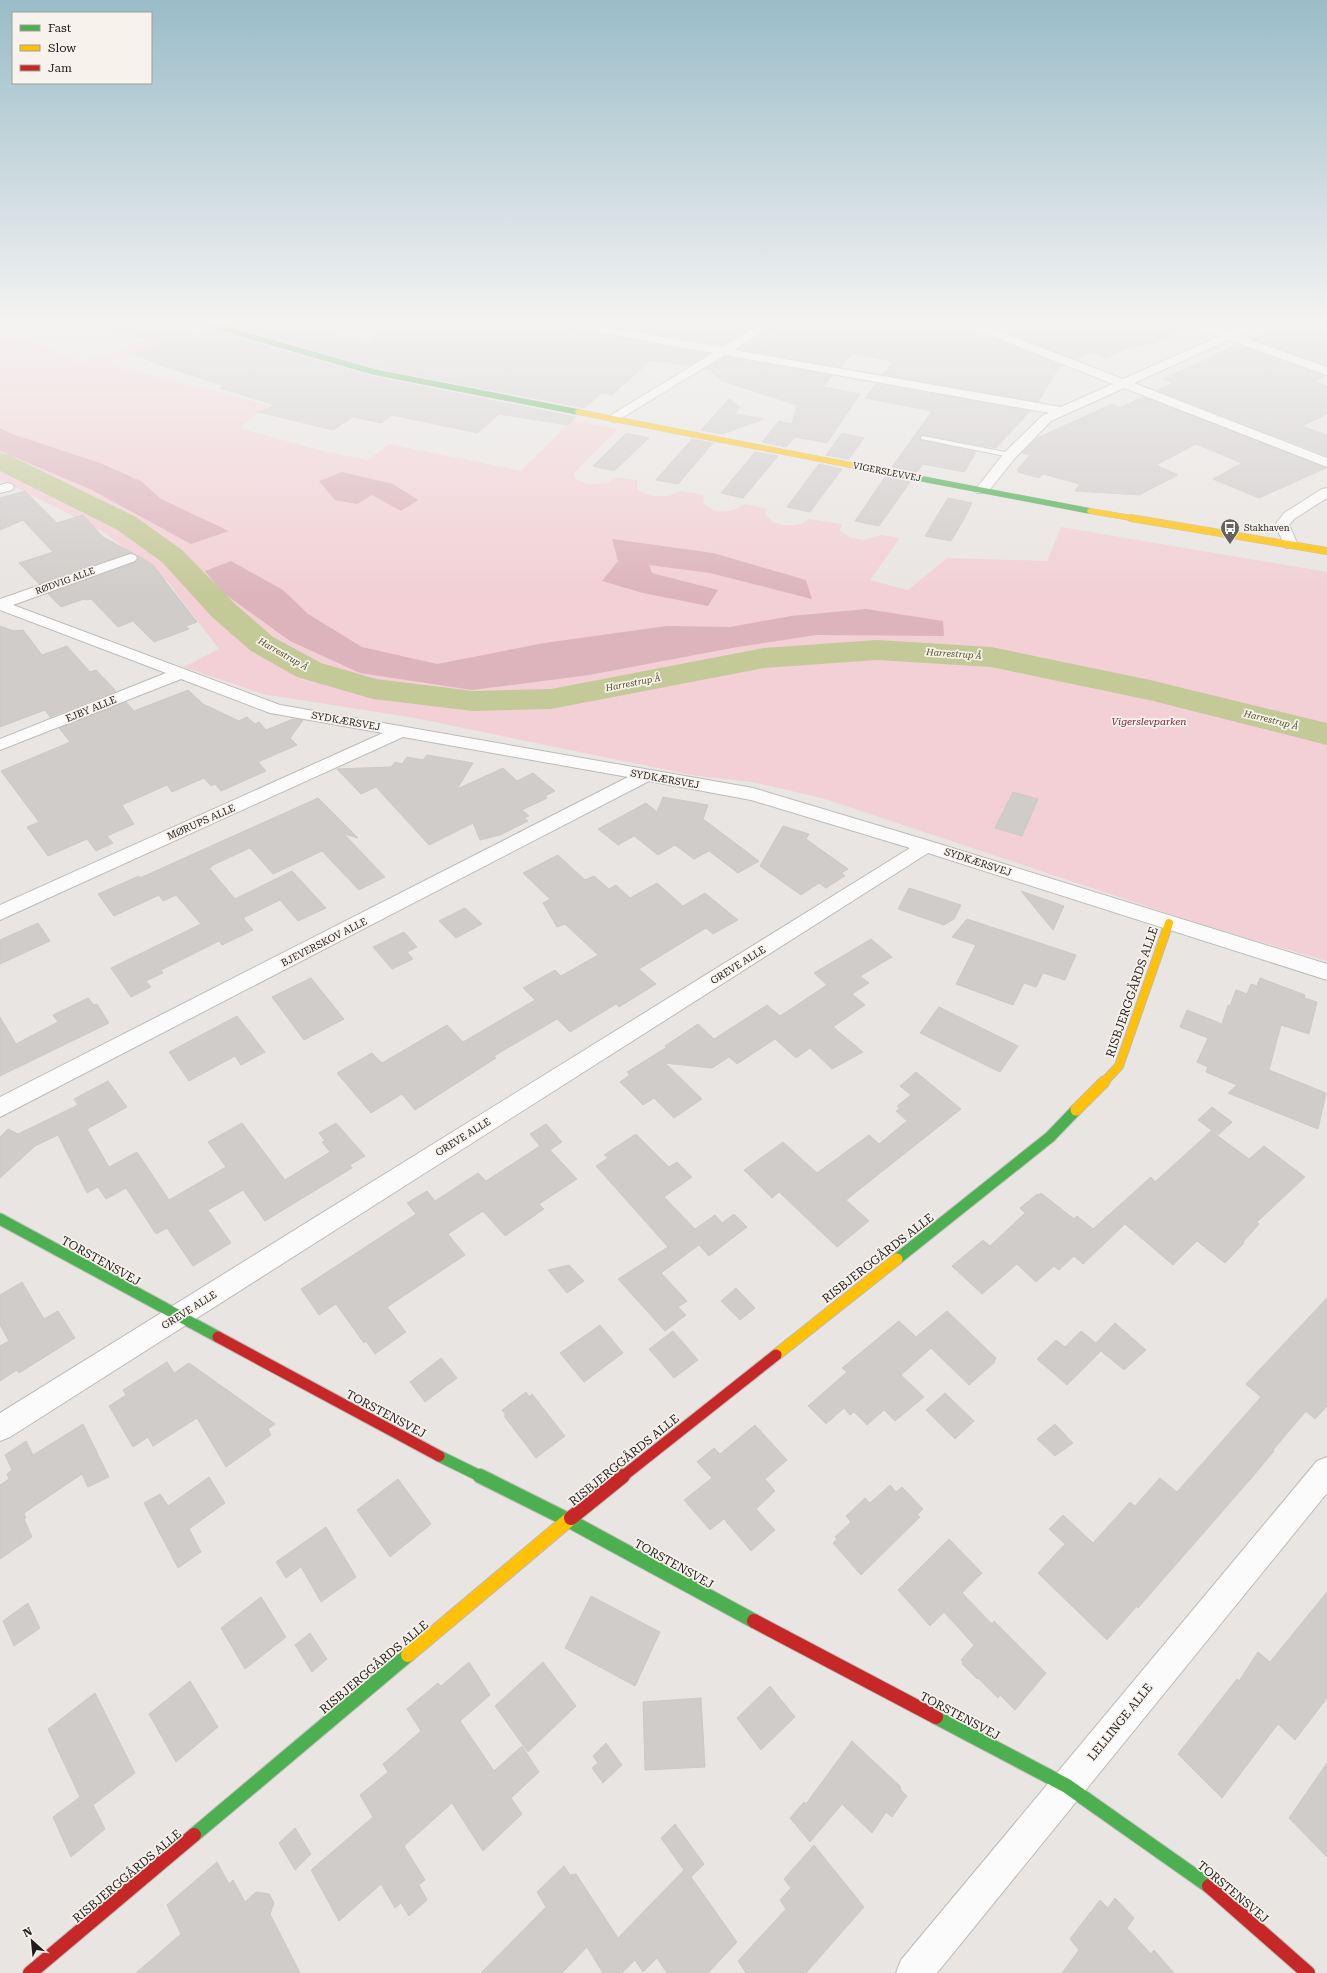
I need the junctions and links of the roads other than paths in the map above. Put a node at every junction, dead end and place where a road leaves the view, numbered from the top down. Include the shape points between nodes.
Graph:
1 (583, 412) edge
2 (624, 412) edge
3 (1061, 412) edge
4 (1195, 412) edge
5 (614, 418) junction
6 (923, 438) dead end
7 (1010, 455) junction
8 (1327, 464) edge
9 (982, 490) junction
10 (1327, 492) edge
11 (1312, 502) junction
12 (1327, 505) edge
13 (1291, 545) junction
14 (1327, 551) edge
15 (130, 558) dead end
16 (0, 604) edge
17 (182, 673) junction
18 (402, 731) junction
19 (0, 745) edge
20 (648, 775) junction
21 (926, 846) junction
22 (0, 913) edge
23 (1169, 923) junction
24 (1327, 972) edge
25 (0, 1108) edge
26 (0, 1218) edge
27 (178, 1316) junction
28 (0, 1428) edge
29 (1327, 1471) edge
30 (568, 1520) junction
31 (1067, 1786) junction
32 (30, 1973) edge
33 (914, 1973) edge
34 (1308, 1973) edge

1 - 5 street, VIGERSLEVVEJ
2 - 5 street
3 - 7 street via 1047,418
4 - 8 street
5 - 9 street, VIGERSLEVVEJ
6 - 7 lane
7 - 9 street
9 - 13 street, VIGERSLEVVEJ
10 - 11 street
11 - 12 street
11 - 13 street via 1289,516 1282,525
13 - 14 street, VIGERSLEVVEJ
15 - 16 street, RØDVIG ALLE
16 - 17 street, SYDKÆRSVEJ
17 - 18 street, SYDKÆRSVEJ via 276,709
17 - 19 street, EJBY ALLE
18 - 20 street, SYDKÆRSVEJ
18 - 22 street, MØRUPS ALLE
20 - 21 street, SYDKÆRSVEJ via 753,794
20 - 25 street, BJEVERSKOV ALLE
21 - 23 street, SYDKÆRSVEJ
21 - 27 street, GREVE ALLE
23 - 24 street, SYDKÆRSVEJ
23 - 30 street, RISBJERGGÅRDS ALLE via 1119,1066 1050,1137
26 - 27 street, TORSTENSVEJ
27 - 28 street, GREVE ALLE
27 - 30 street, TORSTENSVEJ via 446,1460
29 - 31 street, LELLINGE ALLE
30 - 31 street, TORSTENSVEJ via 700,1593
30 - 32 street, RISBJERGGÅRDS ALLE
31 - 33 street, LELLINGE ALLE
31 - 34 street, TORSTENSVEJ via 1201,1879

